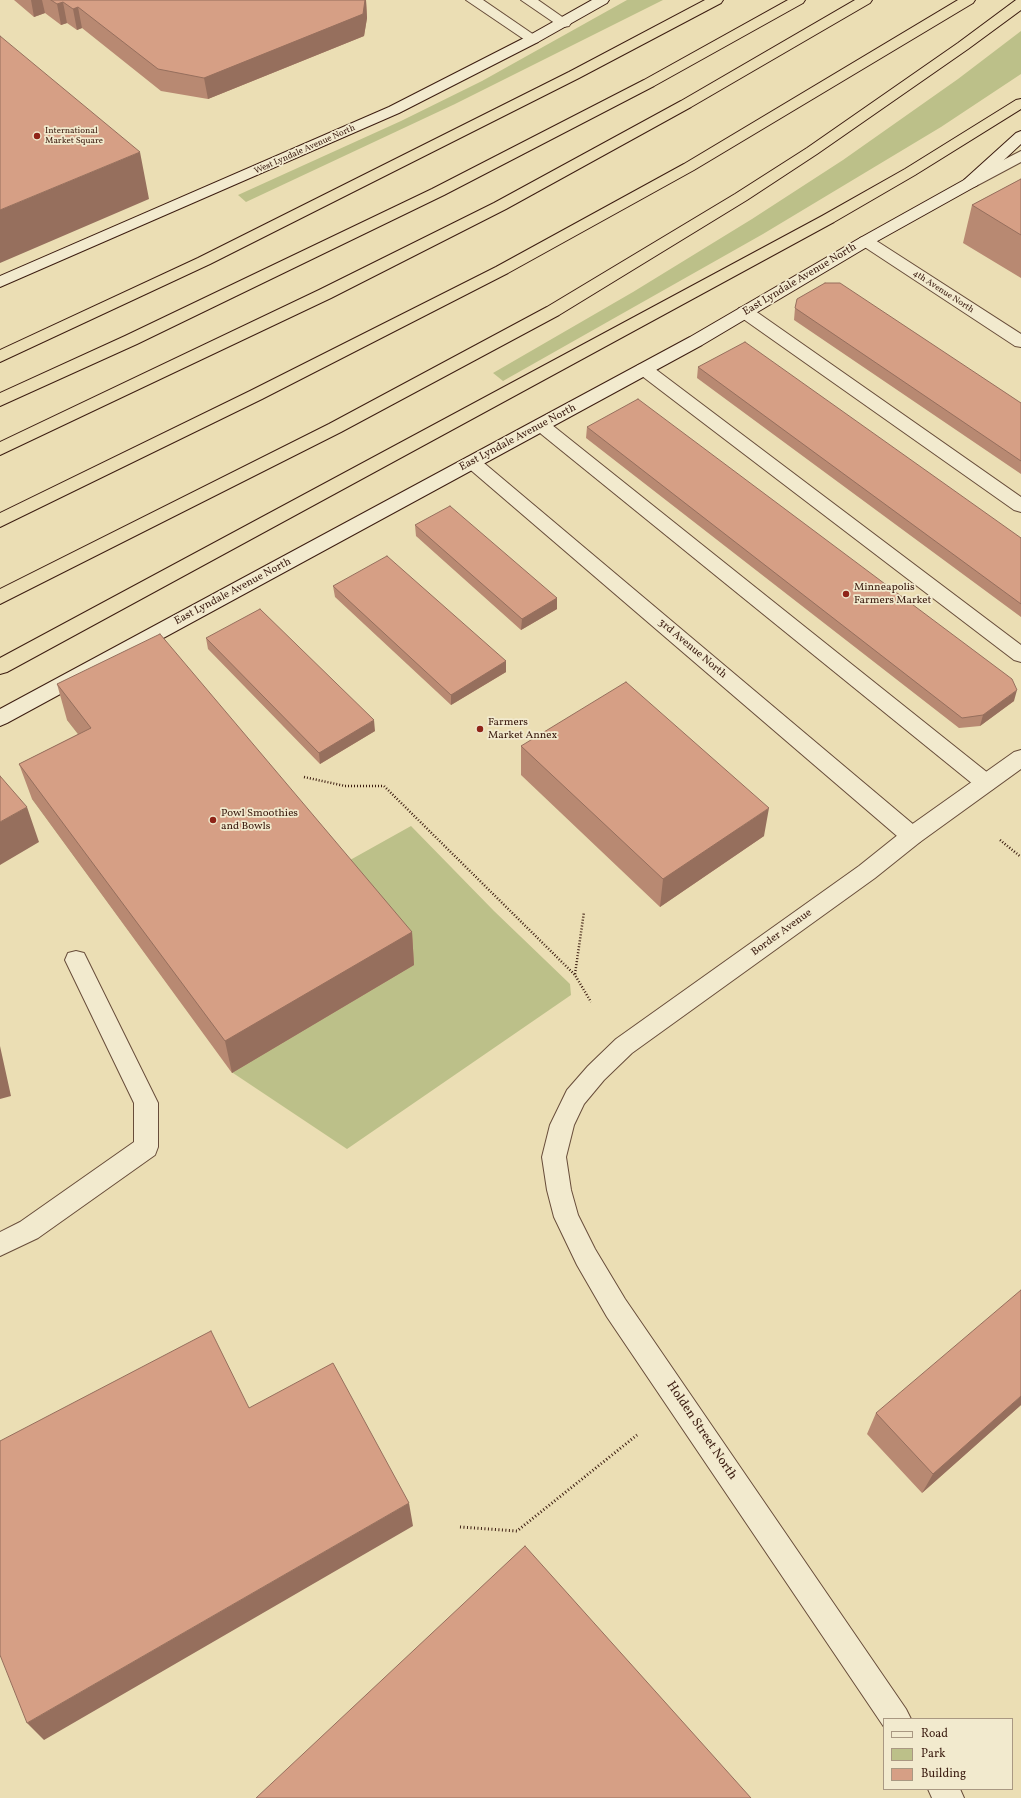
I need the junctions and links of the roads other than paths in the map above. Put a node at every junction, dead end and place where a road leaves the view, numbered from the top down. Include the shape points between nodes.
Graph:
1 (473, 0) edge
2 (528, 0) edge
3 (602, 0) edge
4 (716, 0) edge
5 (798, 0) edge
6 (865, 0) edge
7 (968, 0) edge
8 (1021, 3) edge
9 (564, 23) junction
10 (533, 39) junction
11 (1021, 103) edge
12 (1021, 136) edge
13 (1021, 156) edge
14 (970, 183) junction
15 (866, 241) junction
16 (0, 282) edge
17 (745, 312) junction
18 (61, 330) junction
19 (1021, 342) edge
20 (0, 349) edge
21 (0, 358) edge
22 (644, 369) junction
23 (0, 400) edge
24 (541, 425) junction
25 (0, 449) edge
26 (472, 462) junction
27 (1021, 506) edge
28 (0, 521) edge
29 (0, 597) edge
30 (1021, 655) edge
31 (0, 667) edge
32 (0, 718) edge
33 (1021, 758) edge
34 (986, 783) junction
35 (912, 836) junction
36 (76, 960) dead end
37 (562, 1125) joint
38 (0, 1244) edge
39 (895, 1718) edge

1 - 10 main road
2 - 9 main road
3 - 9 main road, West Lyndale Avenue North
4 - 18 highway via 322,202
5 - 23 highway via 642,87 438,192
6 - 25 highway via 686,104 500,206 325,294
7 - 28 highway via 728,144 553,242 389,329
8 - 29 highway via 812,151 552,311 335,428
9 - 10 main road, West Lyndale Avenue North
10 - 16 main road, West Lyndale Avenue North via 387,113
11 - 31 highway via 872,195
12 - 14 main road, East Lyndale Avenue North
13 - 14 main road
14 - 15 main road, East Lyndale Avenue North
15 - 17 main road, East Lyndale Avenue North
15 - 19 main road, 4th Avenue North
17 - 22 main road, East Lyndale Avenue North
17 - 27 main road
18 - 20 highway
18 - 21 highway
22 - 24 main road, East Lyndale Avenue North
22 - 30 main road
24 - 26 main road, East Lyndale Avenue North
24 - 34 main road
26 - 32 main road, East Lyndale Avenue North
26 - 35 main road, 3rd Avenue North
33 - 34 main road, Border Avenue
34 - 35 main road, Border Avenue
35 - 37 main road, Border Avenue via 867,872 624,1046 575,1097
36 - 38 main road via 146,1103 146,1147 29,1230
37 - 39 main road, Holden Street North via 554,1157 559,1190 566,1217 586,1257 616,1308

